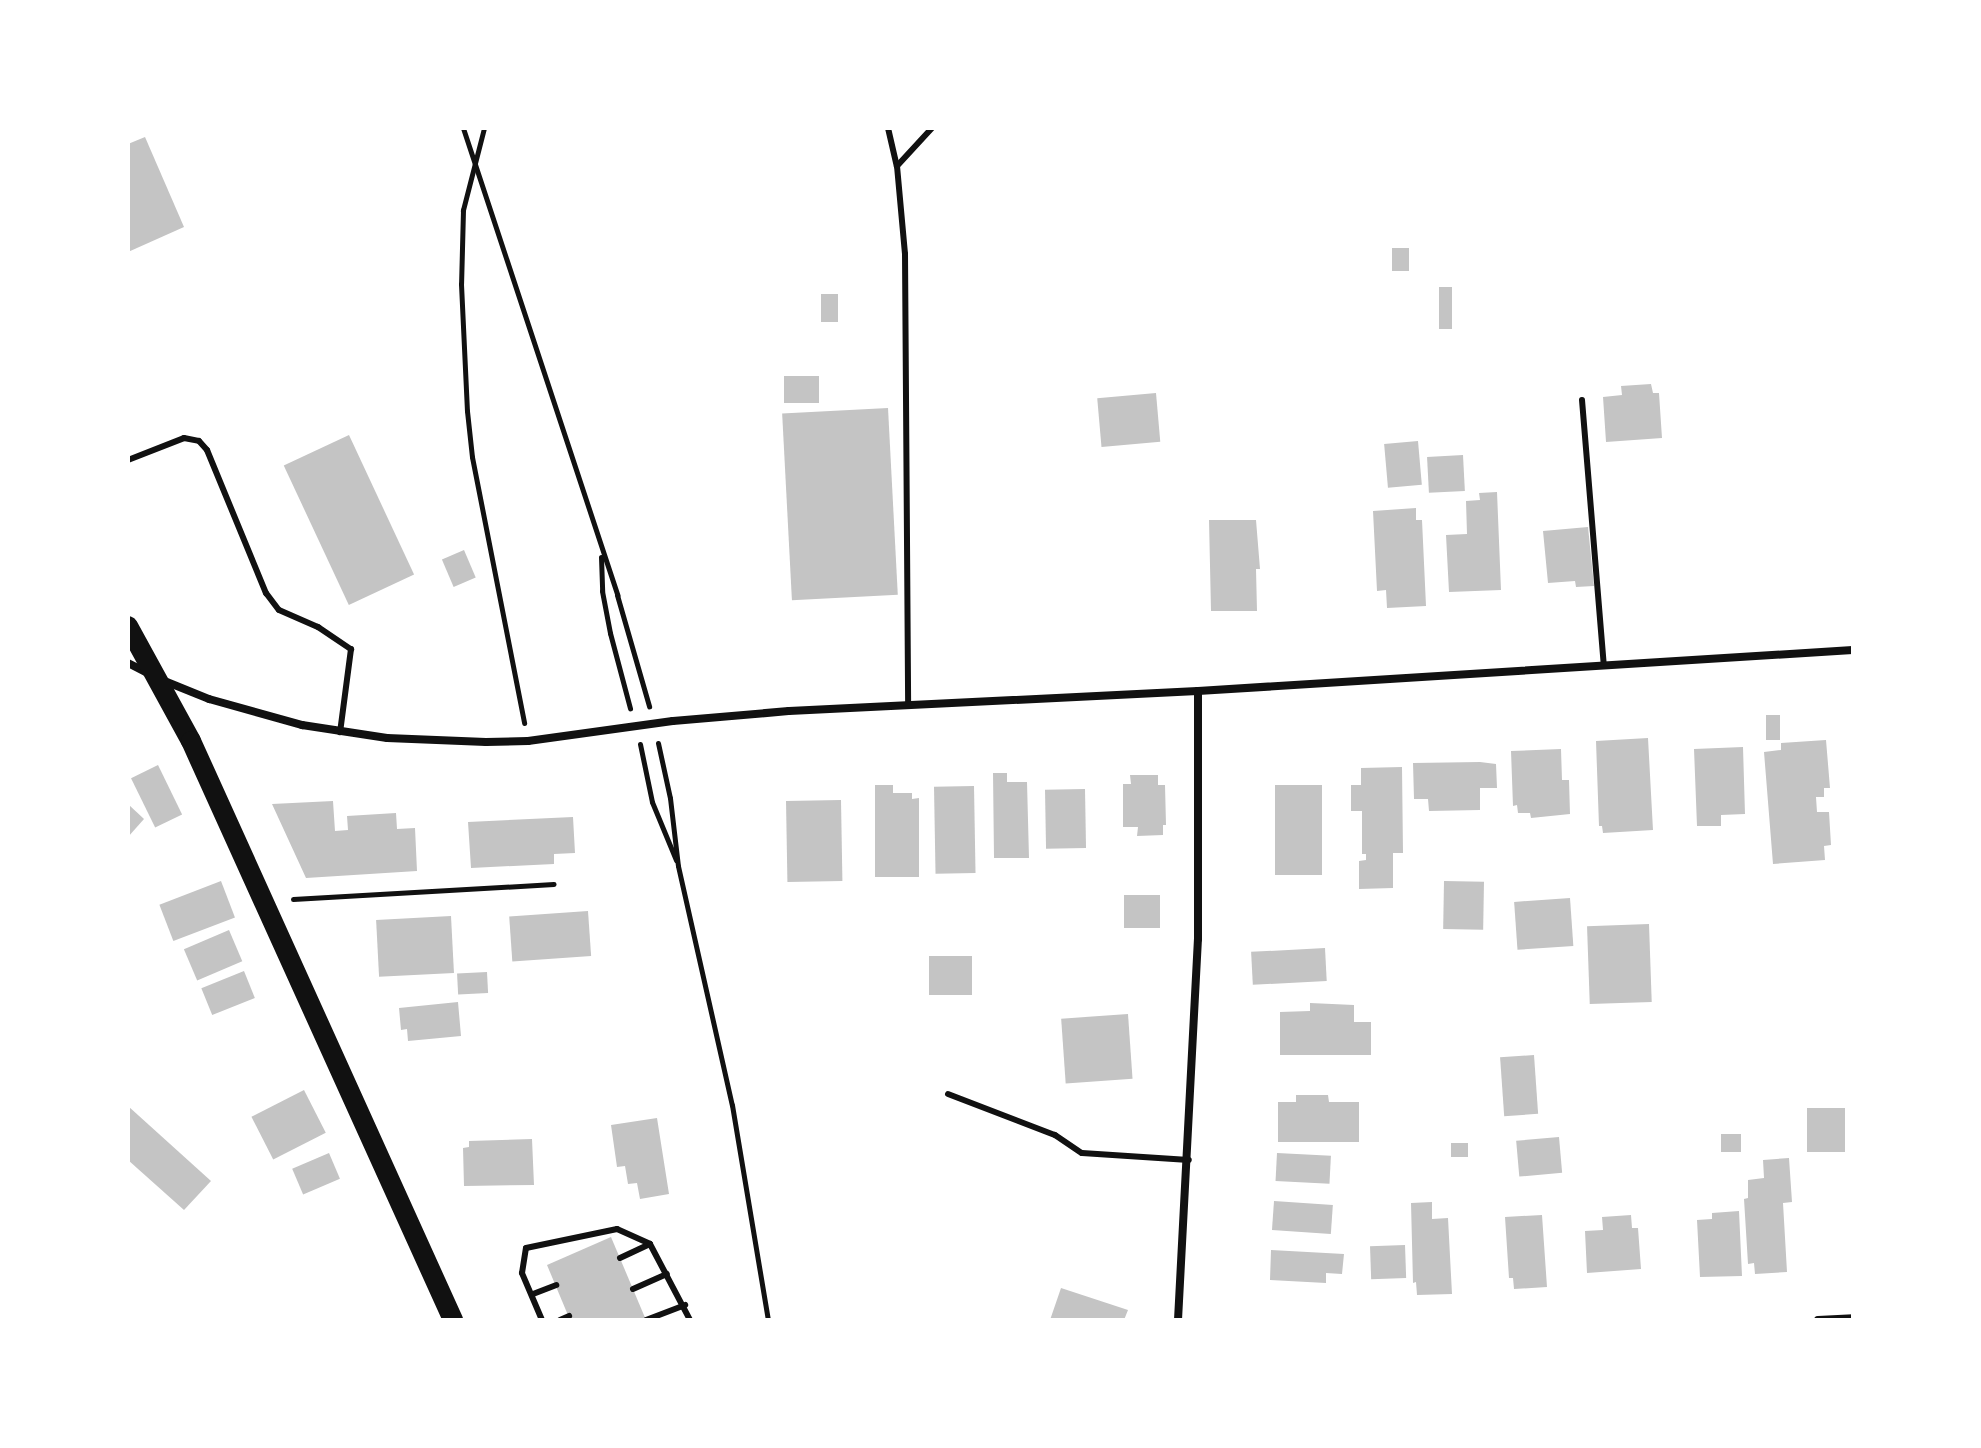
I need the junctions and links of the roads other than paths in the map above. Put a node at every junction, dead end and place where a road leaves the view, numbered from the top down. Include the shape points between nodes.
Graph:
1 (888, 128) edge
2 (932, 128) edge
3 (897, 166) junction
4 (1582, 400) dead end
5 (128, 460) edge
6 (128, 626) edge
7 (1853, 650) edge
8 (128, 663) edge
9 (1604, 666) junction
10 (160, 679) junction
11 (1198, 691) junction
12 (908, 706) junction
13 (340, 732) junction
14 (948, 1094) dead end
15 (1189, 1160) junction
16 (650, 1244) junction
17 (620, 1258) dead end
18 (667, 1274) junction
19 (556, 1285) dead end
20 (633, 1289) dead end
21 (533, 1294) junction
22 (685, 1305) junction
23 (569, 1316) dead end
24 (541, 1318) edge
25 (1853, 1318) edge
26 (453, 1320) edge
27 (531, 1320) edge
28 (560, 1320) edge
29 (646, 1320) edge
30 (690, 1320) edge
31 (1178, 1320) edge
32 (1818, 1320) edge
33 (1825, 1320) edge

1 - 3 lane
2 - 3 lane
3 - 12 lane via 905,254
4 - 9 lane
5 - 13 lane via 184,438 199,441 207,450 266,593 279,610 351,649
6 - 10 main road
7 - 9 street
8 - 10 street
9 - 11 street
10 - 13 street via 262,717
10 - 26 main road
11 - 12 street
11 - 15 street via 1198,939
12 - 13 street via 713,717 528,741 440,741
14 - 15 lane via 1055,1135 1082,1153
15 - 31 street
16 - 17 lane
16 - 18 lane
16 - 21 lane via 617,1229 526,1248 522,1273
18 - 20 lane
18 - 22 lane
19 - 21 lane
21 - 24 lane
22 - 29 lane
22 - 30 lane
23 - 28 lane
24 - 27 lane
25 - 33 street
32 - 33 street

